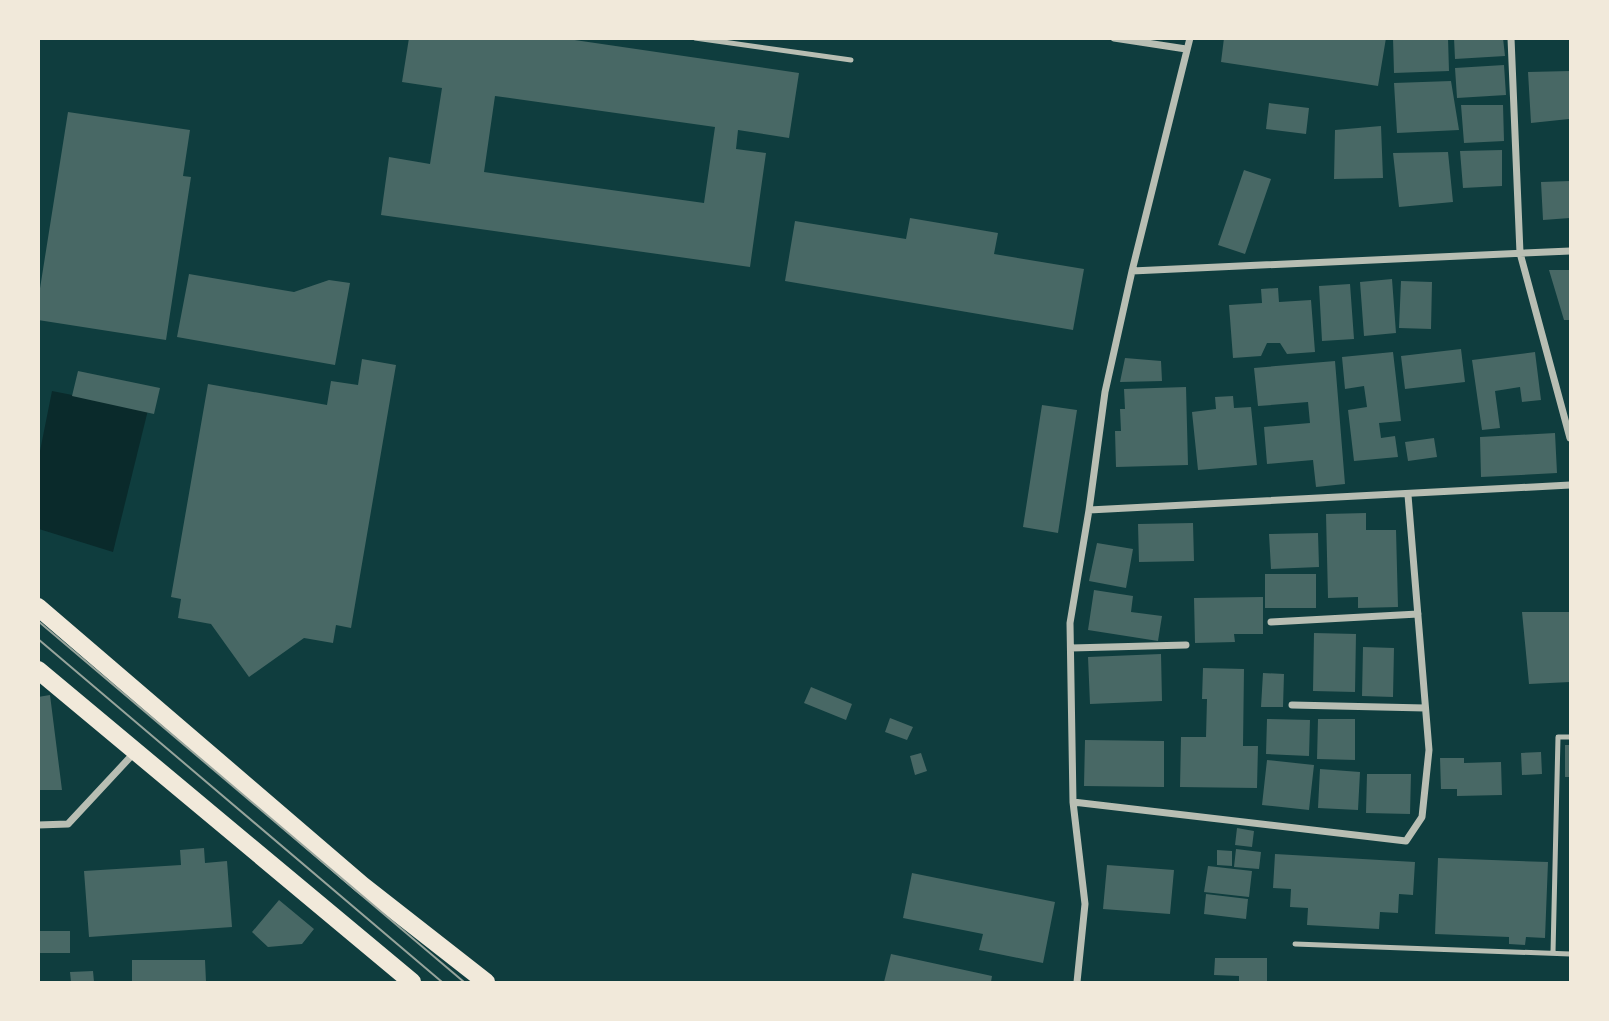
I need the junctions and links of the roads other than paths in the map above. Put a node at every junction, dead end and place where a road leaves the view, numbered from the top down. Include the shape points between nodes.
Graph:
1 (695, 38) edge
2 (1114, 38) edge
3 (1190, 38) edge
4 (1511, 38) edge
5 (1186, 49) junction
6 (851, 60) dead end
7 (1570, 251) edge
8 (1520, 253) junction
9 (1132, 271) junction
10 (1570, 438) edge
11 (1570, 485) edge
12 (1408, 495) junction
13 (1089, 510) junction
14 (38, 607) edge
15 (1418, 614) junction
16 (1271, 622) dead end
17 (1186, 645) dead end
18 (1071, 648) junction
19 (38, 670) edge
20 (1292, 705) dead end
21 (1425, 708) junction
22 (1570, 737) edge
23 (136, 751) junction
24 (1073, 802) junction
25 (38, 825) edge
26 (1295, 944) dead end
27 (1553, 953) junction
28 (1570, 954) edge
29 (412, 982) edge
30 (486, 982) edge
31 (1077, 982) edge

1 - 6 lane
2 - 5 street
3 - 5 street
4 - 8 street
5 - 9 street
7 - 8 street
8 - 9 street
8 - 10 street
9 - 13 street via 1105,392
11 - 12 street
12 - 13 street
12 - 15 street
13 - 18 street via 1070,623
14 - 30 main road via 362,885
15 - 16 street
15 - 21 street
17 - 18 street
18 - 24 street
19 - 23 main road
20 - 21 street
21 - 24 street via 1429,750 1422,817 1405,841
22 - 27 lane via 1558,737
23 - 25 street via 68,824
23 - 29 main road
24 - 31 street via 1085,904
26 - 27 lane
27 - 28 lane

